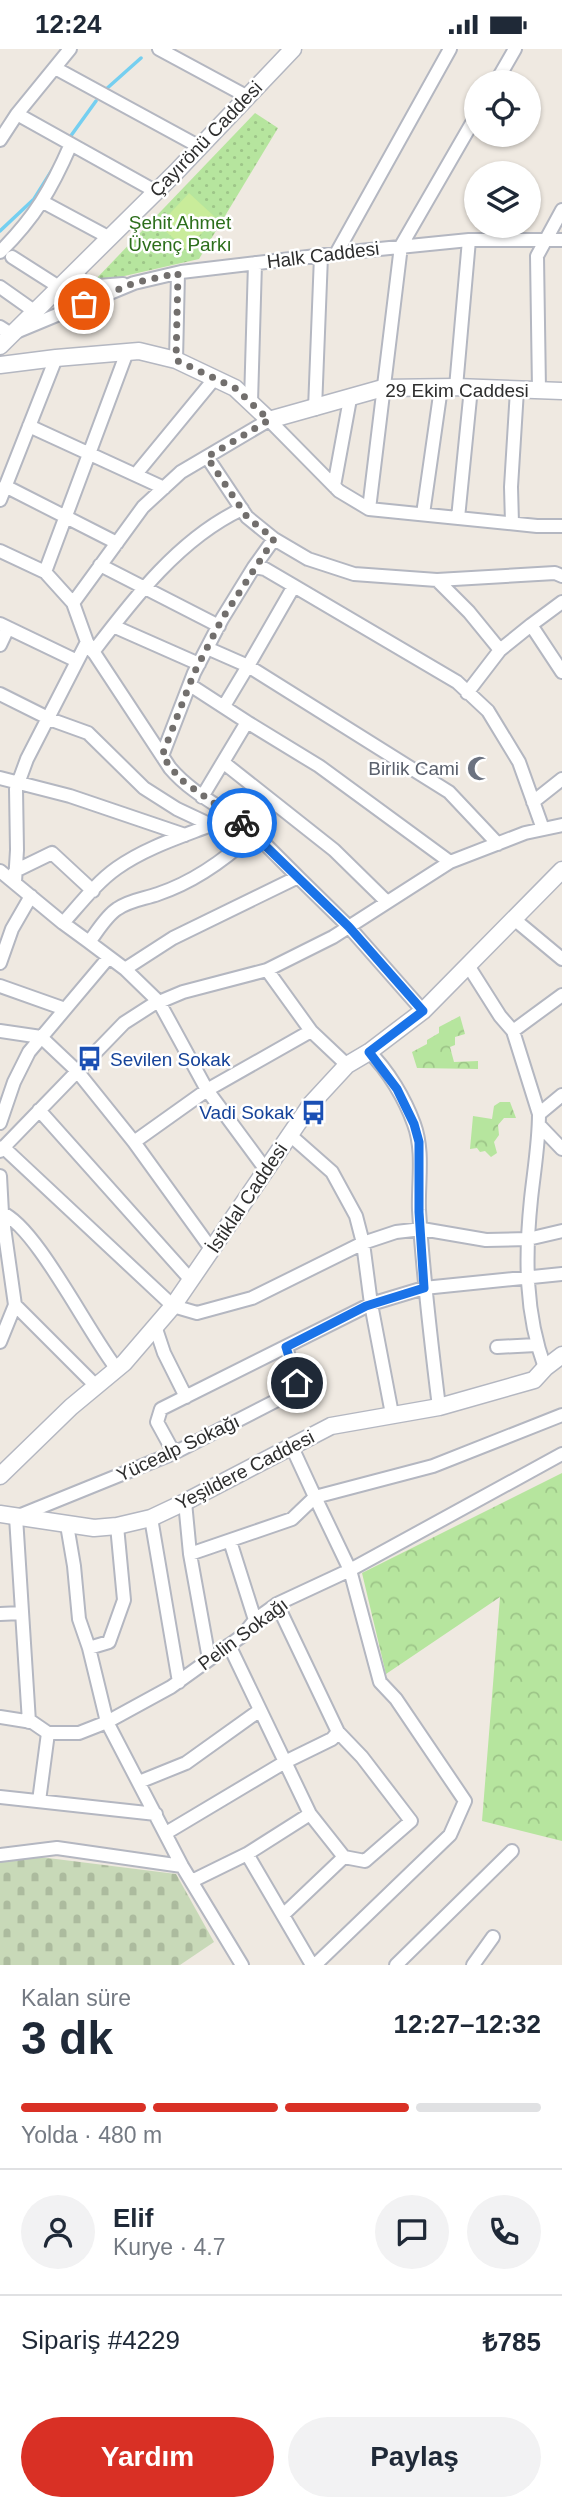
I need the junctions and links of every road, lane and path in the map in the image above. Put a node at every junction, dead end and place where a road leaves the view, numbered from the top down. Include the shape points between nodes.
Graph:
1 (70, 49) edge
2 (159, 49) edge
3 (293, 49) edge
4 (450, 49) edge
5 (515, 49) edge
6 (55, 68) junction
7 (503, 70) edge
8 (248, 97) junction
9 (17, 114) junction
10 (464, 137) edge
11 (0, 140) edge
12 (71, 144) junction
13 (200, 147) junction
14 (155, 191) junction
15 (43, 202) junction
16 (562, 210) edge
17 (110, 238) junction
18 (469, 240) junction
19 (545, 240) junction
20 (562, 240) edge
21 (401, 246) junction
22 (336, 254) junction
23 (6, 255) edge
24 (321, 256) junction
25 (255, 263) junction
26 (80, 267) junction
27 (178, 273) junction
28 (134, 283) junction
29 (0, 287) edge
30 (58, 287) junction
31 (99, 299) junction
32 (34, 311) junction
33 (4, 336) edge
34 (127, 352) junction
35 (56, 358) junction
36 (176, 360) junction
37 (0, 365) edge
38 (215, 378) junction
39 (383, 388) junction
40 (456, 388) junction
41 (517, 390) junction
42 (538, 390) junction
43 (562, 391) edge
44 (350, 399) junction
45 (251, 402) junction
46 (315, 409) junction
47 (269, 420) junction
48 (29, 426) junction
49 (89, 452) junction
50 (207, 457) junction
51 (136, 474) junction
52 (5, 486) junction
53 (334, 486) junction
54 (164, 488) junction
55 (0, 500) edge
56 (242, 509) junction
57 (369, 509) junction
58 (423, 515) junction
59 (65, 517) junction
60 (457, 518) junction
61 (512, 523) junction
62 (562, 526) edge
63 (274, 539) junction
64 (117, 543) junction
65 (0, 551) edge
66 (100, 565) junction
67 (254, 567) junction
68 (45, 572) junction
69 (562, 576) edge
70 (437, 580) junction
71 (294, 586) junction
72 (145, 588) junction
73 (562, 602) edge
74 (73, 603) junction
75 (531, 625) junction
76 (4, 626) edge
77 (113, 626) junction
78 (219, 626) junction
79 (0, 645) edge
80 (90, 647) junction
81 (207, 648) junction
82 (500, 650) junction
83 (77, 661) junction
84 (199, 664) junction
85 (248, 666) junction
86 (562, 672) edge
87 (190, 685) junction
88 (467, 693) junction
89 (0, 694) edge
90 (224, 706) junction
91 (48, 717) junction
92 (247, 722) junction
93 (162, 756) junction
94 (224, 763) junction
95 (0, 778) edge
96 (562, 779) edge
97 (18, 783) junction
98 (202, 797) junction
99 (533, 802) junction
100 (230, 814) junction
101 (211, 825) junction
102 (561, 827) edge
103 (543, 829) junction
104 (254, 833) junction
105 (185, 835) junction
106 (498, 844) junction
107 (450, 862) junction
108 (562, 870) edge
109 (0, 871) edge
110 (15, 876) junction
111 (298, 877) junction
112 (93, 891) junction
113 (31, 896) junction
114 (387, 902) junction
115 (514, 919) junction
116 (64, 923) junction
117 (349, 927) junction
118 (6, 928) edge
119 (89, 942) junction
120 (109, 957) junction
121 (562, 959) edge
122 (0, 963) edge
123 (469, 967) junction
124 (125, 969) junction
125 (267, 970) junction
126 (0, 986) edge
127 (562, 995) edge
128 (159, 1002) junction
129 (65, 1009) junction
130 (423, 1011) junction
131 (0, 1031) edge
132 (311, 1031) junction
133 (513, 1031) junction
134 (41, 1037) junction
135 (369, 1052) junction
136 (347, 1065) junction
137 (77, 1071) junction
138 (207, 1090) junction
139 (562, 1095) edge
140 (40, 1110) junction
141 (539, 1120) junction
142 (0, 1123) edge
143 (290, 1135) junction
144 (134, 1142) junction
145 (2, 1149) edge
146 (562, 1149) edge
147 (266, 1170) junction
148 (0, 1176) edge
149 (2, 1213) junction
150 (422, 1229) junction
151 (562, 1231) edge
152 (528, 1238) junction
153 (363, 1243) junction
154 (212, 1250) junction
155 (4, 1259) edge
156 (562, 1274) edge
157 (527, 1277) junction
158 (190, 1279) junction
159 (424, 1288) junction
160 (371, 1304) junction
161 (15, 1305) junction
162 (173, 1305) junction
163 (4, 1322) edge
164 (155, 1327) junction
165 (0, 1342) edge
166 (537, 1345) junction
167 (286, 1347) junction
168 (496, 1347) dead end
169 (562, 1355) edge
170 (545, 1368) junction
171 (117, 1369) junction
172 (96, 1386) junction
173 (186, 1397) junction
174 (439, 1408) junction
175 (392, 1414) junction
176 (562, 1415) edge
177 (291, 1445) junction
178 (173, 1453) junction
179 (562, 1454) edge
180 (0, 1476) edge
181 (315, 1497) junction
182 (185, 1502) junction
183 (8, 1515) edge
184 (151, 1518) junction
185 (67, 1525) junction
186 (117, 1526) junction
187 (230, 1541) junction
188 (190, 1555) junction
189 (350, 1570) junction
190 (277, 1604) junction
191 (22, 1613) junction
192 (0, 1615) edge
193 (255, 1620) junction
194 (229, 1645) junction
195 (89, 1648) junction
196 (209, 1660) junction
197 (179, 1682) junction
198 (260, 1710) junction
199 (0, 1717) edge
200 (29, 1721) junction
201 (107, 1722) junction
202 (338, 1732) junction
203 (48, 1733) junction
204 (285, 1762) junction
205 (139, 1782) junction
206 (0, 1797) edge
207 (39, 1801) junction
208 (156, 1814) junction
209 (310, 1814) junction
210 (166, 1833) junction
211 (512, 1851) dead end
212 (247, 1854) junction
213 (0, 1855) edge
214 (344, 1857) junction
215 (182, 1866) junction
216 (192, 1881) junction
217 (283, 1915) junction
218 (493, 1937) dead end
219 (242, 1965) edge
220 (313, 1965) edge
221 (396, 1965) edge
222 (473, 1965) edge

1 - 6 street
2 - 8 street
3 - 8 street, Çayırönü Caddesi
4 - 22 street
5 - 7 street
6 - 9 street
6 - 13 street
8 - 13 street, Çayırönü Caddesi
9 - 11 street
9 - 12 street
10 - 21 street
12 - 14 street
12 - 15 street
13 - 14 street, Çayırönü Caddesi
14 - 17 street, Çayırönü Caddesi
15 - 17 street
15 - 23 street
16 - 19 street
17 - 26 street, Çayırönü Caddesi
18 - 19 street, Halk Caddesi
18 - 21 street, Halk Caddesi
18 - 40 street
19 - 20 street, Halk Caddesi
19 - 42 street via 537,256
21 - 22 street, Halk Caddesi
21 - 39 street
22 - 24 street, Halk Caddesi
23 - 30 street
24 - 25 street, Halk Caddesi
24 - 46 street
25 - 27 street, Halk Caddesi
25 - 45 street
26 - 28 street via 78,274 90,286
26 - 30 street, Çayırönü Caddesi
27 - 28 street, Halk Caddesi
27 - 36 street
28 - 31 street, Halk Caddesi
29 - 32 street
30 - 31 street via 79,298
30 - 32 street, Çayırönü Caddesi
31 - 33 street, Halk Caddesi
32 - 33 street, Çayırönü Caddesi
34 - 35 street
34 - 36 street
34 - 49 street
35 - 37 street
35 - 48 street
36 - 38 street
38 - 45 street
38 - 51 street
39 - 40 street, 29 Ekim Caddesi
39 - 44 street, 29 Ekim Caddesi
39 - 57 street
40 - 41 street, 29 Ekim Caddesi
40 - 58 street
40 - 60 street
41 - 42 street, 29 Ekim Caddesi
41 - 61 street
42 - 43 street, 29 Ekim Caddesi
44 - 46 street, 29 Ekim Caddesi
44 - 53 street
45 - 47 street
46 - 47 street, 29 Ekim Caddesi
47 - 50 street
47 - 53 street
48 - 49 street
48 - 52 street
49 - 51 street
49 - 59 street
50 - 54 street
50 - 56 street
51 - 54 street
52 - 55 street
52 - 59 street
53 - 57 street
54 - 64 street via 143,507
56 - 63 street
56 - 72 street via 190,543
57 - 58 street
58 - 60 street
59 - 64 street
59 - 68 street
60 - 61 street
61 - 62 street
63 - 67 street
63 - 70 street via 308,559 354,574
64 - 66 street
65 - 68 street
66 - 72 street
66 - 74 street
67 - 71 street
67 - 78 street
68 - 74 street
69 - 70 street
70 - 82 street
71 - 85 street
71 - 88 street via 457,682
72 - 77 street
72 - 78 street
73 - 75 street
74 - 80 street
75 - 82 street
75 - 86 street
76 - 79 street
76 - 83 street
77 - 80 street
77 - 84 street
78 - 81 street
80 - 83 street
80 - 93 street
81 - 84 street
81 - 85 street
82 - 88 street
83 - 91 street
84 - 87 street
85 - 90 street
85 - 106 street via 449,792
87 - 90 street
87 - 93 street
88 - 99 street via 488,711 519,762
89 - 91 street
90 - 92 street
91 - 97 street
91 - 101 street via 88,733 144,787
92 - 94 street
92 - 107 street via 319,766
93 - 98 street
94 - 98 street
94 - 114 street via 334,850
95 - 97 street
96 - 99 street
97 - 105 street
97 - 110 street
98 - 100 street
99 - 103 street
100 - 101 street
100 - 104 street
101 - 105 street
102 - 103 street
103 - 106 street
104 - 111 street
104 - 119 street via 204,873 115,910
105 - 112 street via 117,867
106 - 107 street
107 - 114 street
108 - 115 street, İstiklal Caddesi
109 - 110 street
110 - 112 street via 52,853
110 - 113 street
111 - 117 street
111 - 124 street via 173,938
112 - 116 street
113 - 116 street
113 - 118 street
114 - 117 street
115 - 121 street
115 - 123 street, İstiklal Caddesi
116 - 119 street
117 - 125 street
117 - 130 street
118 - 122 street
119 - 120 street
120 - 124 street
120 - 129 street
123 - 130 street, İstiklal Caddesi
123 - 133 street
124 - 128 street
125 - 128 street
125 - 132 street
126 - 129 street
127 - 133 street
128 - 137 street via 124,1023
128 - 138 street
129 - 134 street
130 - 135 street, İstiklal Caddesi
131 - 134 street
132 - 136 street
132 - 138 street
133 - 141 street
134 - 137 street
134 - 142 street via 14,1082
135 - 136 street, İstiklal Caddesi
135 - 150 street via 397,1089 414,1124 419,1142
136 - 143 street, İstiklal Caddesi
137 - 140 street
137 - 144 street
138 - 144 street
138 - 147 street
139 - 141 street
140 - 145 street
140 - 158 street
141 - 146 street
141 - 152 street
143 - 147 street, İstiklal Caddesi
143 - 153 street via 332,1172 356,1216
144 - 154 street
145 - 162 street
147 - 154 street, İstiklal Caddesi
148 - 149 street
149 - 155 street
149 - 171 street via 19,1225 62,1282
150 - 152 street via 486,1240
150 - 153 street
150 - 159 street
151 - 152 street
152 - 157 street
153 - 160 street
153 - 162 street via 252,1297 197,1313
154 - 158 street, İstiklal Caddesi
155 - 161 street
156 - 157 street
157 - 159 street
157 - 166 street
158 - 162 street, İstiklal Caddesi
159 - 160 street
159 - 174 street
160 - 167 street
160 - 175 street
161 - 163 street
161 - 172 street
162 - 164 street, İstiklal Caddesi
163 - 165 street
164 - 171 street, İstiklal Caddesi
164 - 173 street
166 - 168 street
166 - 170 street
167 - 173 street
167 - 178 street, Yücealp Sokağı via 297,1383 293,1391
169 - 170 street, Yeşildere Caddesi
170 - 174 street, Yeşildere Caddesi via 534,1380
171 - 172 street, İstiklal Caddesi
172 - 180 street, İstiklal Caddesi
173 - 178 street via 161,1409 157,1422
174 - 175 street, Yeşildere Caddesi
175 - 177 street, Yeşildere Caddesi via 331,1426
176 - 181 street via 433,1467
177 - 181 street
177 - 182 street, Yeşildere Caddesi
178 - 183 street, Yücealp Sokağı
179 - 189 street, Pelin Sokağı
181 - 187 street via 292,1519
181 - 189 street
182 - 184 street, Yeşildere Caddesi
182 - 188 street
183 - 185 street, Yeşildere Caddesi
183 - 191 street
184 - 186 street, Yeşildere Caddesi
184 - 197 street
185 - 186 street, Yeşildere Caddesi
185 - 195 street via 79,1619
186 - 195 street via 124,1600 109,1642
187 - 188 street
187 - 193 street
188 - 196 street
189 - 190 street, Pelin Sokağı
189 - 220 street via 380,1682 465,1801 450,1835
190 - 193 street, Pelin Sokağı
190 - 202 street
191 - 192 street
191 - 200 street
193 - 194 street, Pelin Sokağı
194 - 196 street, Pelin Sokağı
194 - 198 street
195 - 201 street
196 - 197 street, Pelin Sokağı
197 - 201 street, Pelin Sokağı
198 - 204 street
198 - 205 street via 186,1763
199 - 200 street
200 - 203 street
201 - 203 street, Pelin Sokağı via 79,1733
201 - 205 street
202 - 204 street
202 - 214 street via 411,1821 365,1861
203 - 207 street
204 - 209 street
204 - 210 street
205 - 208 street
206 - 207 street
207 - 208 street
208 - 210 street
209 - 212 street
209 - 214 street
210 - 215 street
211 - 221 street
212 - 216 street
212 - 217 street
213 - 215 street via 57,1847
214 - 217 street
215 - 216 street
216 - 219 street
217 - 220 street
218 - 222 street

